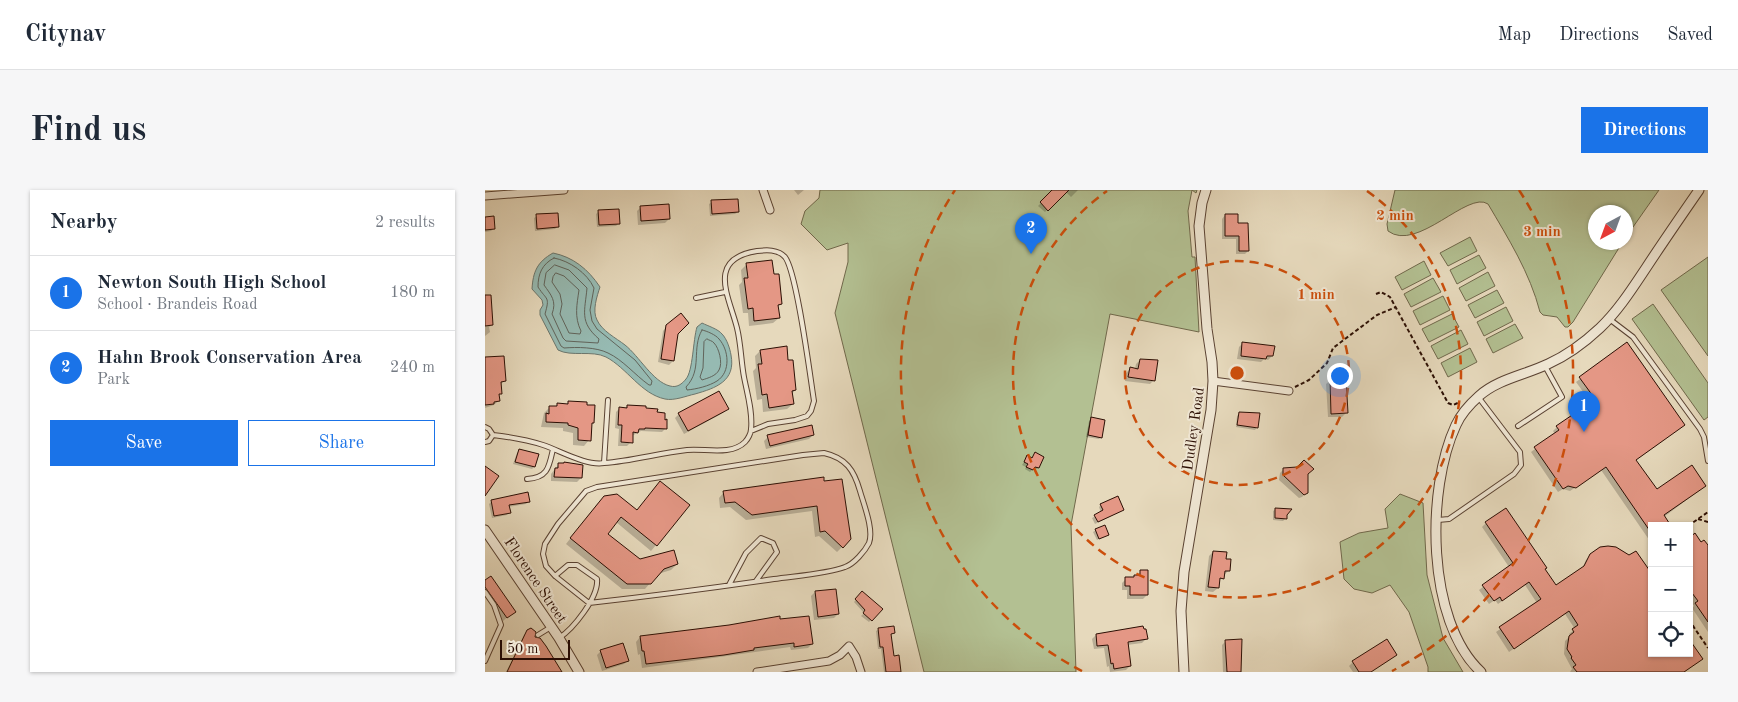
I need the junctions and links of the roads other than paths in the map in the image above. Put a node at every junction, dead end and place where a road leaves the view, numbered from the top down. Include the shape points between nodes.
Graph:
1 (565, 190) edge
2 (763, 190) edge
3 (1206, 190) edge
4 (1699, 190) edge
5 (485, 196) edge
6 (770, 210) dead end
7 (725, 292) junction
8 (696, 298) dead end
9 (1608, 318) junction
10 (1545, 366) junction
11 (1213, 381) junction
12 (1289, 391) road end
13 (1478, 397) junction
14 (608, 400) dead end
15 (1518, 426) dead end
16 (485, 427) edge
17 (751, 431) junction
18 (493, 435) junction
19 (485, 442) edge
20 (553, 449) junction
21 (1708, 461) edge
22 (605, 462) junction
23 (527, 479) dead end
24 (1435, 520) junction
25 (485, 530) edge
26 (555, 576) junction
27 (756, 581) junction
28 (729, 585) junction
29 (485, 592) edge
30 (589, 603) junction
31 (551, 627) junction
32 (538, 635) dead end
33 (559, 638) junction
34 (485, 644) edge
35 (489, 650) junction
36 (485, 661) edge
37 (579, 672) edge
38 (757, 672) edge
39 (861, 672) edge
40 (1184, 672) edge
41 (1481, 672) edge

1 - 5 street
2 - 6 street
3 - 11 street, Dudley Road via 1199,226
4 - 9 street via 1637,282
7 - 8 lane
7 - 17 lane via 740,340
7 - 17 lane via 725,272 730,263 746,253 763,250 784,256 797,294 814,401 811,411 795,420 768,424
9 - 10 street via 1578,348
9 - 21 lane via 1633,336 1700,429
10 - 13 street via 1510,378
10 - 15 lane via 1563,397
11 - 12 street
11 - 40 street, Dudley Road via 1184,572 1181,611
13 - 24 street via 1457,423 1448,445
13 - 24 lane via 1520,452 1521,465 1514,474 1449,518
14 - 22 lane
16 - 18 lane
17 - 22 lane via 739,447 728,450 687,450
18 - 19 lane
18 - 20 lane
20 - 22 lane via 580,459
20 - 23 lane via 544,474 537,479
24 - 41 street via 1437,572 1449,618 1463,649
25 - 31 street, Florence Street
26 - 27 lane via 546,566 545,544 586,491 803,455 824,454 844,462 857,477 871,535 869,543 847,567
26 - 30 lane
26 - 30 lane via 568,566 577,565 597,580
27 - 28 lane
27 - 28 lane via 777,552 773,543 761,538 746,553
28 - 30 lane
29 - 35 lane via 501,625
30 - 33 lane via 568,632
31 - 32 lane
31 - 33 street, Florence Street
33 - 37 street, Florence Street
34 - 35 lane
35 - 36 lane
38 - 39 street via 829,661 849,646

